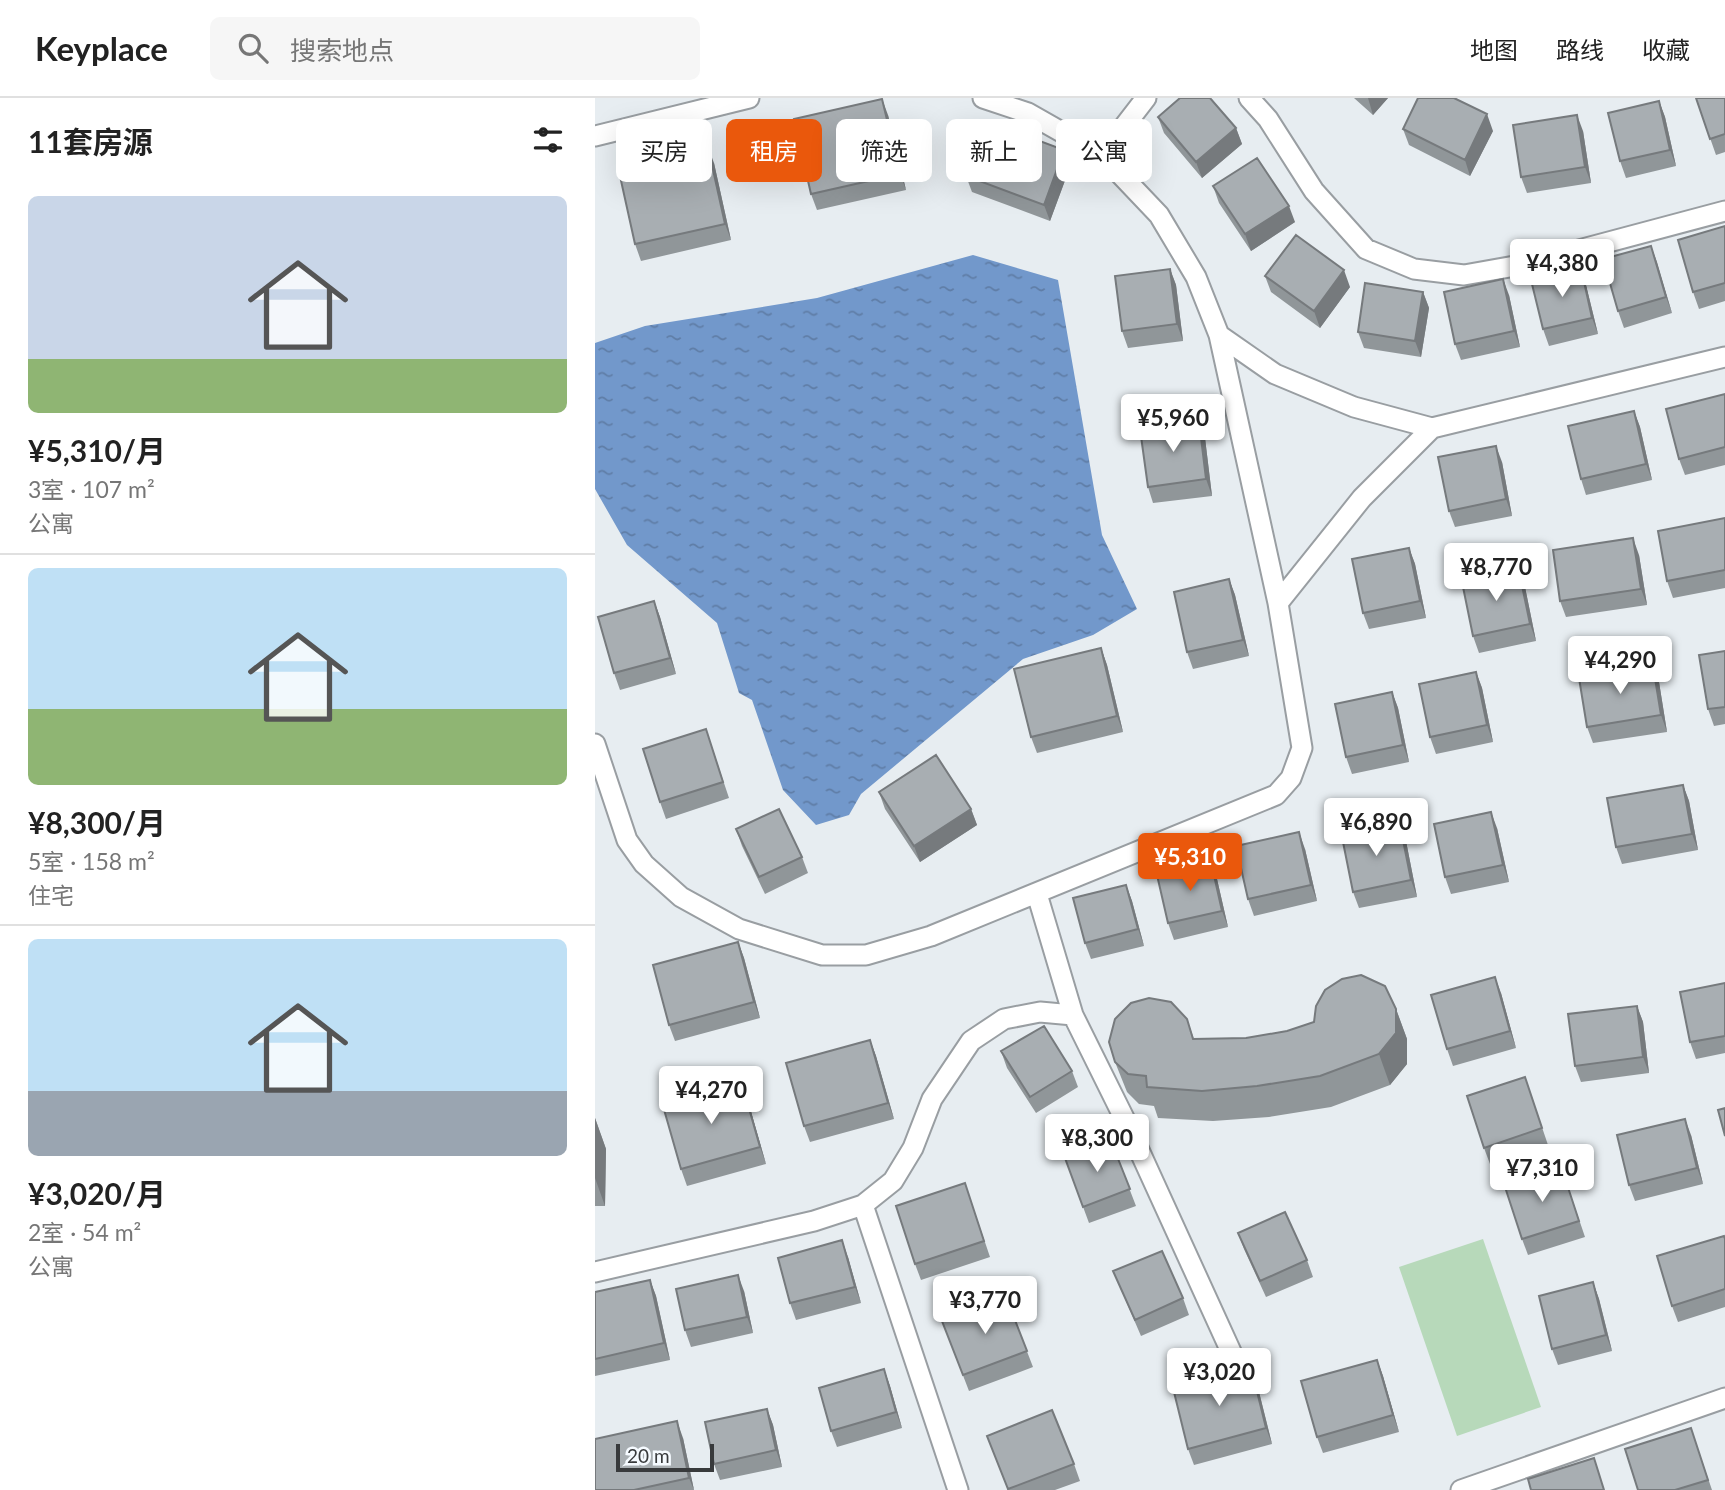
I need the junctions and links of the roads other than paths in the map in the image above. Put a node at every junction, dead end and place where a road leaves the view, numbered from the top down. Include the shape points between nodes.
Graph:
1 (749, 98) edge
2 (983, 98) edge
3 (1146, 98) edge
4 (1248, 98) edge
5 (1129, 119) edge
6 (1056, 129) edge
7 (595, 136) edge
8 (1127, 182) edge
9 (1725, 211) edge
10 (1219, 335) junction
11 (1725, 357) edge
12 (1432, 428) junction
13 (1278, 603) junction
14 (595, 744) edge
15 (1037, 894) junction
16 (1073, 1015) junction
17 (863, 1205) junction
18 (595, 1272) edge
19 (1233, 1356) dead end
20 (1725, 1398) edge
21 (958, 1490) edge
22 (1461, 1490) edge

1 - 7 lane
2 - 6 lane via 1028,113
3 - 5 lane
4 - 9 lane via 1268,119 1314,191 1366,249 1414,269 1464,275 1526,264
8 - 10 lane via 1159,215 1196,277
10 - 12 lane via 1275,374 1353,407
10 - 13 lane
11 - 12 lane
12 - 13 lane via 1362,498
13 - 15 lane via 1302,748 1291,778 1276,794
14 - 15 lane via 627,840 644,864 681,897 739,929 822,955 866,955 931,936
15 - 16 lane
16 - 17 lane via 1040,1012 1004,1019 971,1041 932,1099 913,1148 893,1181
16 - 19 lane
17 - 18 lane via 814,1221
17 - 21 lane
20 - 22 lane

